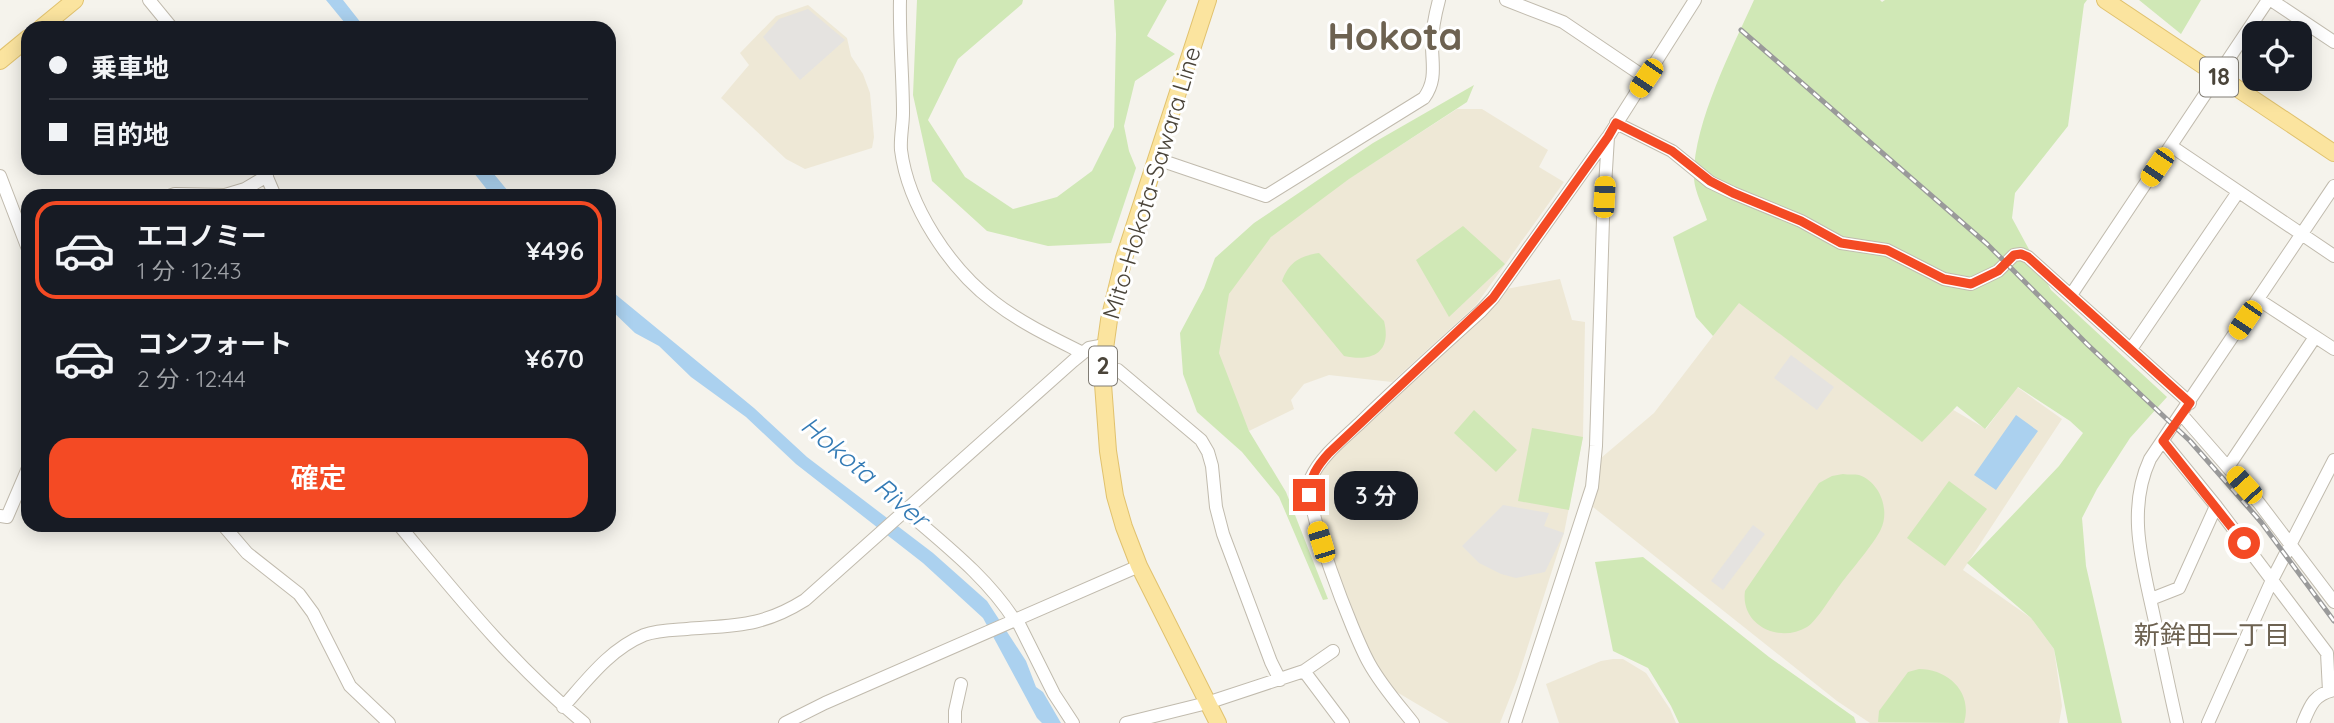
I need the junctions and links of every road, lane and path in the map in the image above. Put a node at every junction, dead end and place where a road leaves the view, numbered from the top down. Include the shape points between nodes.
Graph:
1 (75, 0) edge
2 (149, 0) edge
3 (900, 0) edge
4 (1208, 0) edge
5 (1439, 0) edge
6 (1506, 0) edge
7 (1695, 0) edge
8 (2105, 0) edge
9 (2269, 0) edge
10 (50, 21) edge
11 (166, 21) edge
12 (2334, 42) edge
13 (21, 44) edge
14 (0, 61) edge
15 (2217, 75) junction
16 (1646, 78) junction
17 (1616, 123) junction
18 (1608, 137) junction
19 (2171, 146) junction
20 (2334, 153) edge
21 (1157, 159) junction
22 (261, 175) edge
23 (0, 176) edge
24 (2334, 186) edge
25 (245, 189) edge
26 (2238, 192) junction
27 (21, 231) edge
28 (2302, 235) junction
29 (2334, 256) edge
30 (2071, 295) junction
31 (2259, 300) junction
32 (2315, 337) junction
33 (1105, 345) junction
34 (2131, 349) junction
35 (2334, 349) edge
36 (1083, 353) junction
37 (1103, 367) junction
38 (2190, 403) junction
39 (2182, 415) junction
40 (2163, 441) junction
41 (2334, 460) edge
42 (2228, 467) junction
43 (21, 484) edge
44 (2216, 506) junction
45 (905, 512) junction
46 (0, 516) edge
47 (229, 532) edge
48 (405, 532) edge
49 (2291, 545) junction
50 (1139, 566) junction
51 (2272, 580) junction
52 (2151, 599) junction
53 (2334, 602) edge
54 (1014, 621) junction
55 (1334, 651) dead end
56 (1304, 671) junction
57 (1280, 680) junction
58 (961, 684) dead end
59 (2332, 691) edge
60 (1207, 703) junction
61 (563, 706) junction
62 (389, 723) edge
63 (584, 723) edge
64 (785, 723) edge
65 (955, 723) edge
66 (1073, 723) edge
67 (1126, 723) edge
68 (1218, 723) edge
69 (1343, 723) edge
70 (1413, 723) edge
71 (1515, 723) edge
72 (2176, 723) edge
73 (2208, 723) edge
74 (2303, 723) edge

1 - 10 main road
2 - 11 street
3 - 36 street via 901,147 919,207 956,266 993,302
4 - 21 main road, Mito-Hokota-Sawara Line / 2
5 - 21 street via 1433,25 1435,69 1432,87 1424,98 1266,196
6 - 16 street via 1563,22
7 - 16 street
8 - 15 main road, 18
9 - 12 street
9 - 15 street
13 - 14 main road
15 - 19 street
15 - 20 main road, 18
16 - 17 street
17 - 18 street
17 - 30 street via 1672,151 1710,181 1841,243 1887,250 1944,279 1971,284 2021,254
18 - 70 street via 1493,298 1329,453 1310,483 1321,542 1361,649
18 - 71 street via 1592,486
19 - 26 street
19 - 30 street
21 - 33 main road, Mito-Hokota-Sawara Line / 2 via 1124,258
22 - 25 street
23 - 27 street
24 - 28 street
26 - 28 street
26 - 34 street
28 - 29 street
28 - 31 street
30 - 34 street
31 - 32 street
31 - 38 street
32 - 35 street
32 - 42 street
33 - 36 street
33 - 37 main road, Mito-Hokota-Sawara Line / 2
34 - 38 street
36 - 45 street
37 - 50 main road, Mito-Hokota-Sawara Line / 2 via 1112,476 1119,513
37 - 57 street via 1118,370 1201,440 1212,466 1223,534
38 - 39 street
39 - 40 street
39 - 42 street
40 - 44 street
40 - 52 street via 2145,471 2137,508
41 - 49 street
42 - 49 street
43 - 46 street via 7,517
44 - 51 street
44 - 52 street via 2179,588
45 - 54 street via 979,575
45 - 61 street via 806,600 785,613 750,624 645,635 611,655
47 - 62 street via 247,553 299,594 350,686
48 - 61 street via 492,637
49 - 51 street
49 - 53 street
50 - 54 street
50 - 60 main road, Mito-Hokota-Sawara Line / 2
51 - 59 street via 2327,653
51 - 73 street
52 - 72 street
54 - 64 street
54 - 66 street
55 - 56 street
56 - 57 street
56 - 69 street
57 - 60 street
58 - 65 street
59 - 74 street via 2315,698
60 - 67 street
60 - 68 main road, Mito-Hokota-Sawara Line / 2
61 - 63 street

